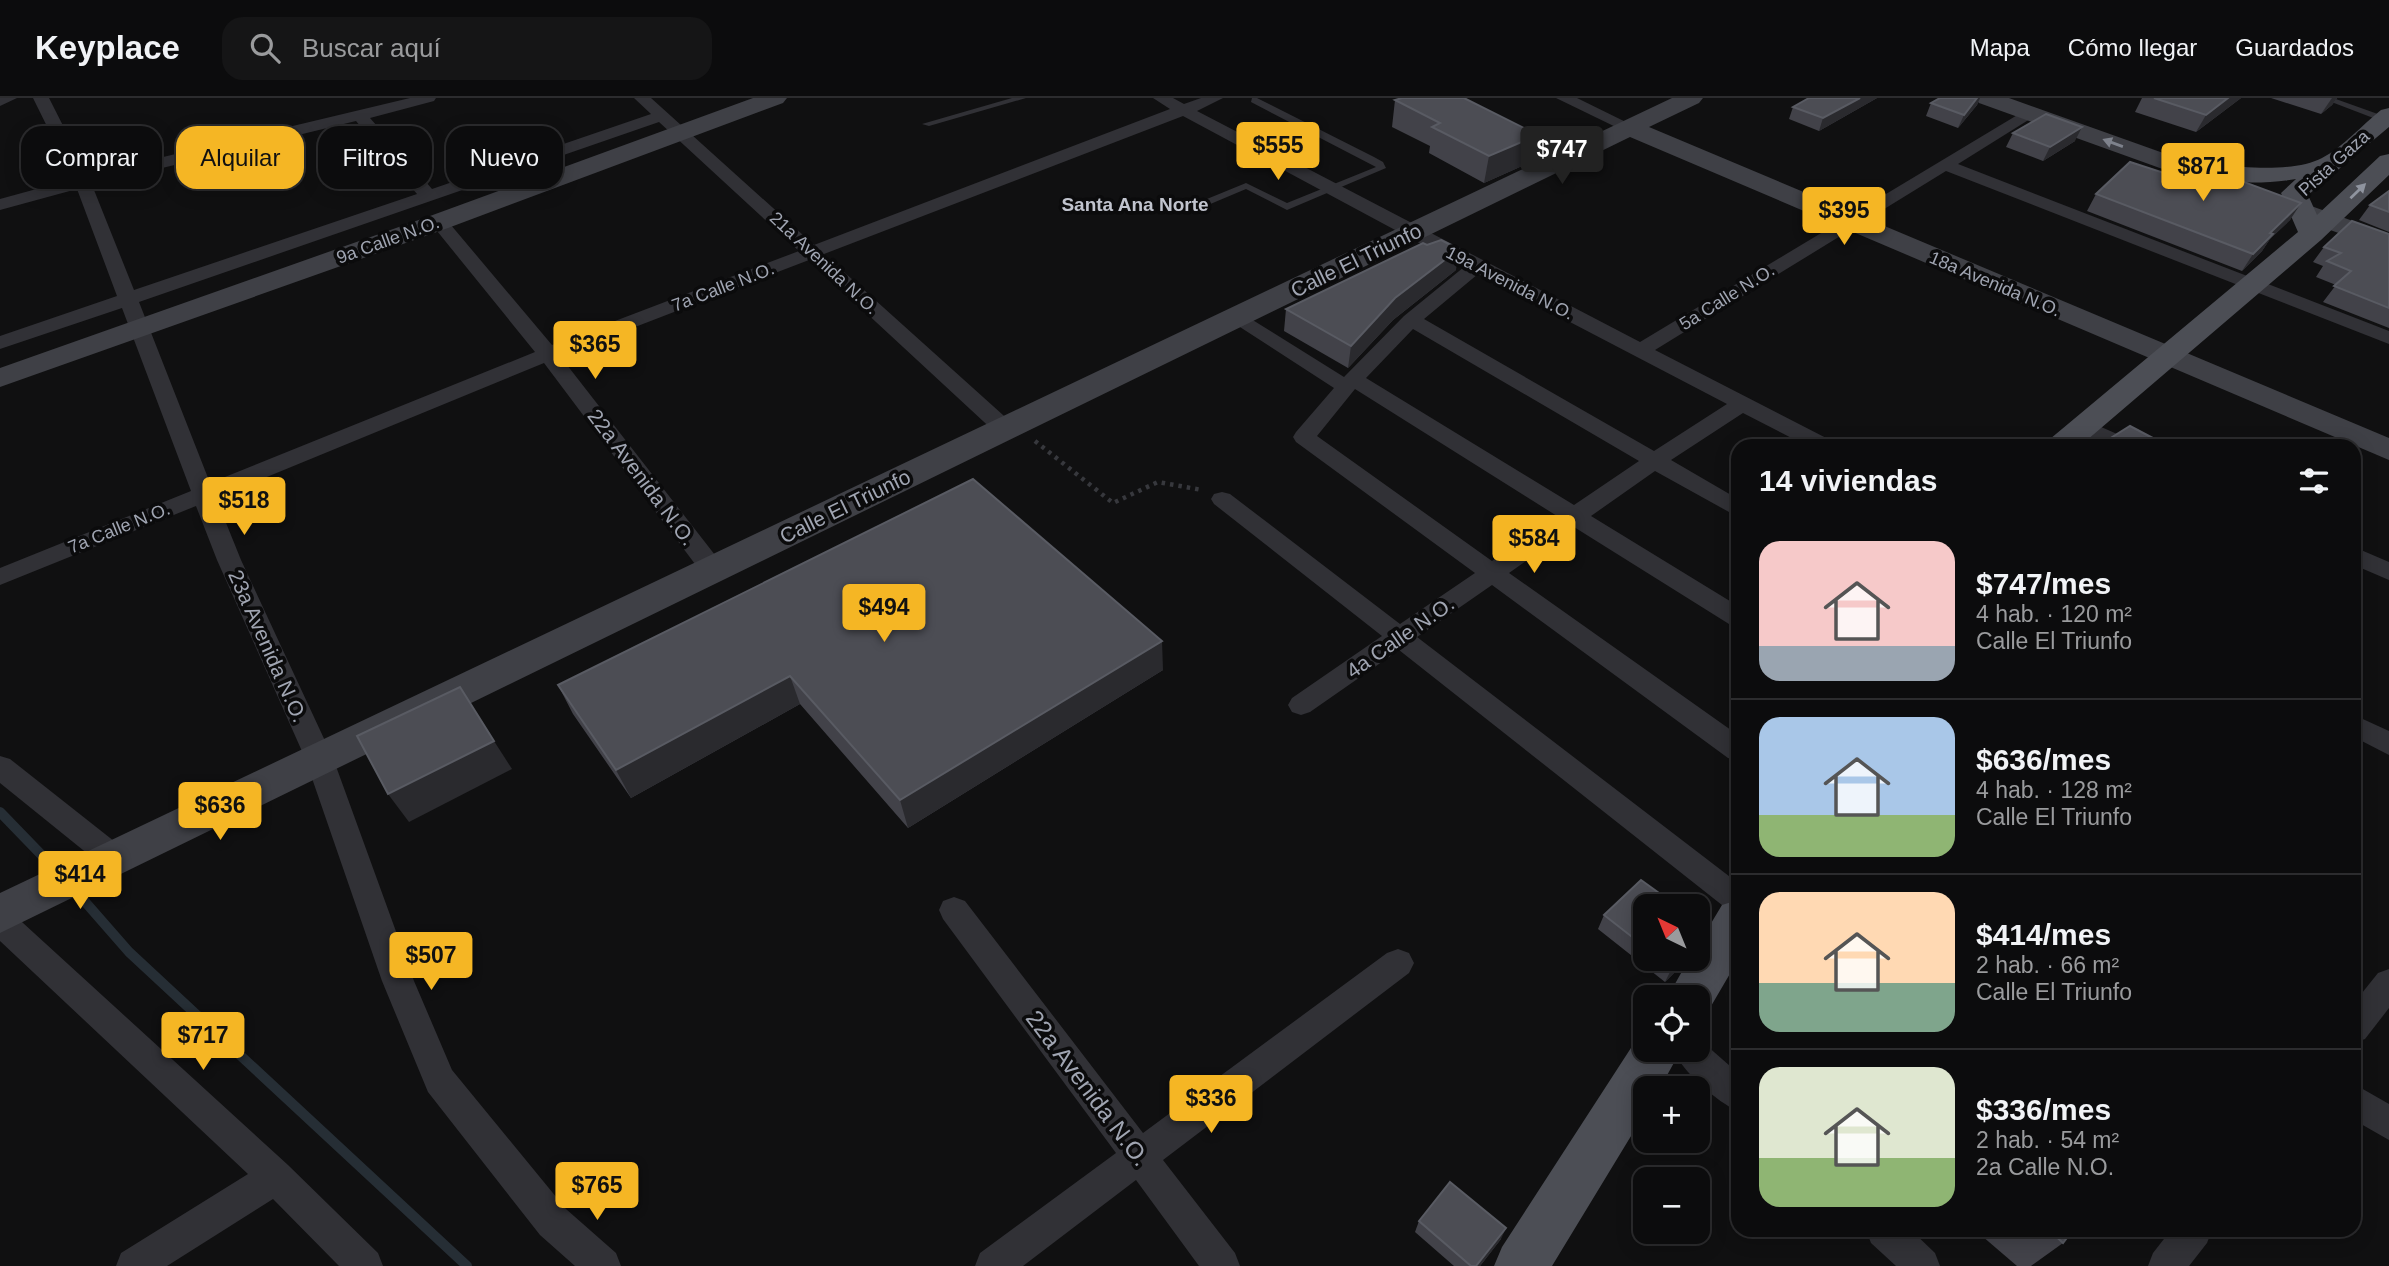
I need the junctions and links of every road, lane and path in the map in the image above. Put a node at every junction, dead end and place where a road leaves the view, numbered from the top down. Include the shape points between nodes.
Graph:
1 (9, 98) edge
2 (41, 98) edge
3 (428, 98) edge
4 (642, 98) edge
5 (775, 98) edge
6 (1022, 98) edge
7 (1161, 98) edge
8 (1215, 98) edge
9 (1564, 98) edge
10 (1691, 98) edge
11 (1987, 98) edge
12 (2325, 98) edge
13 (0, 100) edge
14 (1254, 100) dead end
15 (1184, 110) junction
16 (2029, 113) junction
17 (662, 116) junction
18 (361, 117) junction
19 (2387, 118) edge
20 (926, 124) dead end
21 (55, 126) edge
22 (1630, 128) junction
23 (683, 133) junction
24 (2389, 161) edge
25 (162, 162) edge
26 (1945, 165) junction
27 (2326, 165) junction
28 (2177, 166) junction
29 (52, 189) edge
30 (85, 189) edge
31 (1333, 190) junction
32 (429, 197) junction
33 (1205, 203) dead end
34 (0, 205) edge
35 (439, 222) junction
36 (1849, 222) junction
37 (2313, 222) junction
38 (1412, 233) junction
39 (2389, 243) edge
40 (812, 252) junction
41 (1476, 266) junction
42 (2253, 285) junction
43 (126, 300) junction
44 (1236, 318) junction
45 (1411, 320) junction
46 (137, 329) junction
47 (2389, 338) edge
48 (0, 343) edge
49 (1640, 351) junction
50 (548, 354) junction
51 (2165, 356) junction
52 (0, 379) edge
53 (1350, 383) junction
54 (1742, 404) junction
55 (1010, 427) junction
56 (2073, 436) edge
57 (1810, 439) edge
58 (2389, 450) edge
59 (1654, 461) junction
60 (203, 494) junction
61 (1222, 499) joint
62 (1731, 505) edge
63 (1574, 516) junction
64 (2361, 558) edge
65 (713, 570) junction
66 (2389, 572) edge
67 (1492, 573) junction
68 (0, 577) edge
69 (1731, 614) edge
70 (1399, 637) junction
71 (1301, 705) dead end
72 (2361, 729) edge
73 (2389, 744) edge
74 (1731, 745) edge
75 (319, 758) junction
76 (0, 767) edge
77 (103, 864) junction
78 (1731, 895) edge
79 (954, 910) dead end
80 (0, 915) edge
81 (0, 921) edge
82 (1731, 931) edge
83 (1398, 963) dead end
84 (2389, 983) edge
85 (1698, 985) edge
86 (2361, 1019) edge
87 (1649, 1062) edge
88 (1702, 1062) edge
89 (1731, 1089) edge
90 (2361, 1105) edge
91 (2389, 1124) edge
92 (1139, 1155) junction
93 (276, 1177) junction
94 (1891, 1237) edge
95 (2189, 1237) edge
96 (134, 1266) edge
97 (365, 1266) edge
98 (603, 1266) edge
99 (993, 1266) edge
100 (1222, 1266) edge
101 (1521, 1266) edge
102 (1922, 1266) edge
103 (2166, 1266) edge

1 - 13 street
2 - 21 street, 23a Avenida N.O.
3 - 18 street
4 - 17 street, 21a Avenida N.O.
5 - 23 street, 9a Calle N.O.
6 - 20 lane
7 - 15 street, 19a Avenida N.O.
8 - 15 street, 7a Calle N.O.
9 - 22 street, 18a Avenida N.O.
10 - 22 street, Calle El Triunfo
11 - 16 street
12 - 19 lane
14 - 31 lane via 1380,164 1381,168
15 - 31 street, 19a Avenida N.O.
15 - 40 street, 7a Calle N.O.
16 - 26 street, 5a Calle N.O.
28 -> 16 street
17 - 23 street, 21a Avenida N.O.
17 - 32 street
18 - 25 street
18 - 32 street
19 - 27 main road, Pista Gaza
22 - 36 street, 18a Avenida N.O.
22 - 38 street, Calle El Triunfo
23 - 35 street, 9a Calle N.O.
23 - 40 street, 21a Avenida N.O.
37 -> 24 main road, Pista Gaza
26 - 36 street, 5a Calle N.O.
26 - 42 street
27 - 28 main road via 2246,177
27 - 37 main road, Pista Gaza via 2294,194
28 - 37 street
29 - 34 street
30 - 43 street, 23a Avenida N.O.
31 - 33 lane via 1287,207 1247,186
31 - 38 street, 19a Avenida N.O.
32 - 43 street
35 - 46 street, 9a Calle N.O.
35 - 50 street, 22a Avenida N.O.
36 - 49 street, 5a Calle N.O.
36 - 51 street, 18a Avenida N.O.
37 - 39 street
37 - 42 main road
38 - 41 street, 19a Avenida N.O.
38 - 44 street, Calle El Triunfo
40 - 50 street, 7a Calle N.O.
40 - 55 street, 21a Avenida N.O.
41 - 45 street
41 - 49 street, 19a Avenida N.O.
42 - 47 street
42 - 51 main road
43 - 46 street, 23a Avenida N.O.
43 - 48 street
44 - 53 street
44 - 55 street, Calle El Triunfo
45 - 53 street
45 - 59 street
46 - 52 street, 9a Calle N.O.
46 - 60 street, 23a Avenida N.O.
49 - 54 street, 19a Avenida N.O.
50 - 60 street, 7a Calle N.O.
50 - 65 street, 22a Avenida N.O.
51 - 56 main road
51 - 58 street, 18a Avenida N.O.
53 - 63 street
53 - 67 street via 1304,437
54 - 57 street, 19a Avenida N.O.
54 - 59 street, 4a Calle N.O.
55 - 61 path via 1113,503 1158,482 1195,488
55 - 65 street, Calle El Triunfo
59 - 62 street
59 - 63 street, 4a Calle N.O.
60 - 68 street, 7a Calle N.O.
60 - 75 street, 23a Avenida N.O.
61 - 70 street
63 - 67 street, 4a Calle N.O.
63 - 69 street
64 - 66 street
65 - 75 street, Calle El Triunfo
67 - 70 street, 4a Calle N.O.
67 - 74 street
70 - 71 street, 4a Calle N.O.
70 - 78 street
72 - 73 street
75 - 77 street, Calle El Triunfo
75 - 98 street, 23a Avenida N.O. via 398,981 440,1081 553,1222
76 - 77 street
77 - 80 street, Calle El Triunfo
79 - 92 street, 22a Avenida N.O.
81 - 93 street
82 - 85 main road
83 - 92 street
84 - 86 street
87 - 101 main road
88 - 89 street
90 - 91 street
92 - 99 street
92 - 100 street, 22a Avenida N.O.
93 - 96 street
93 - 97 street
94 - 102 street
95 - 103 street

